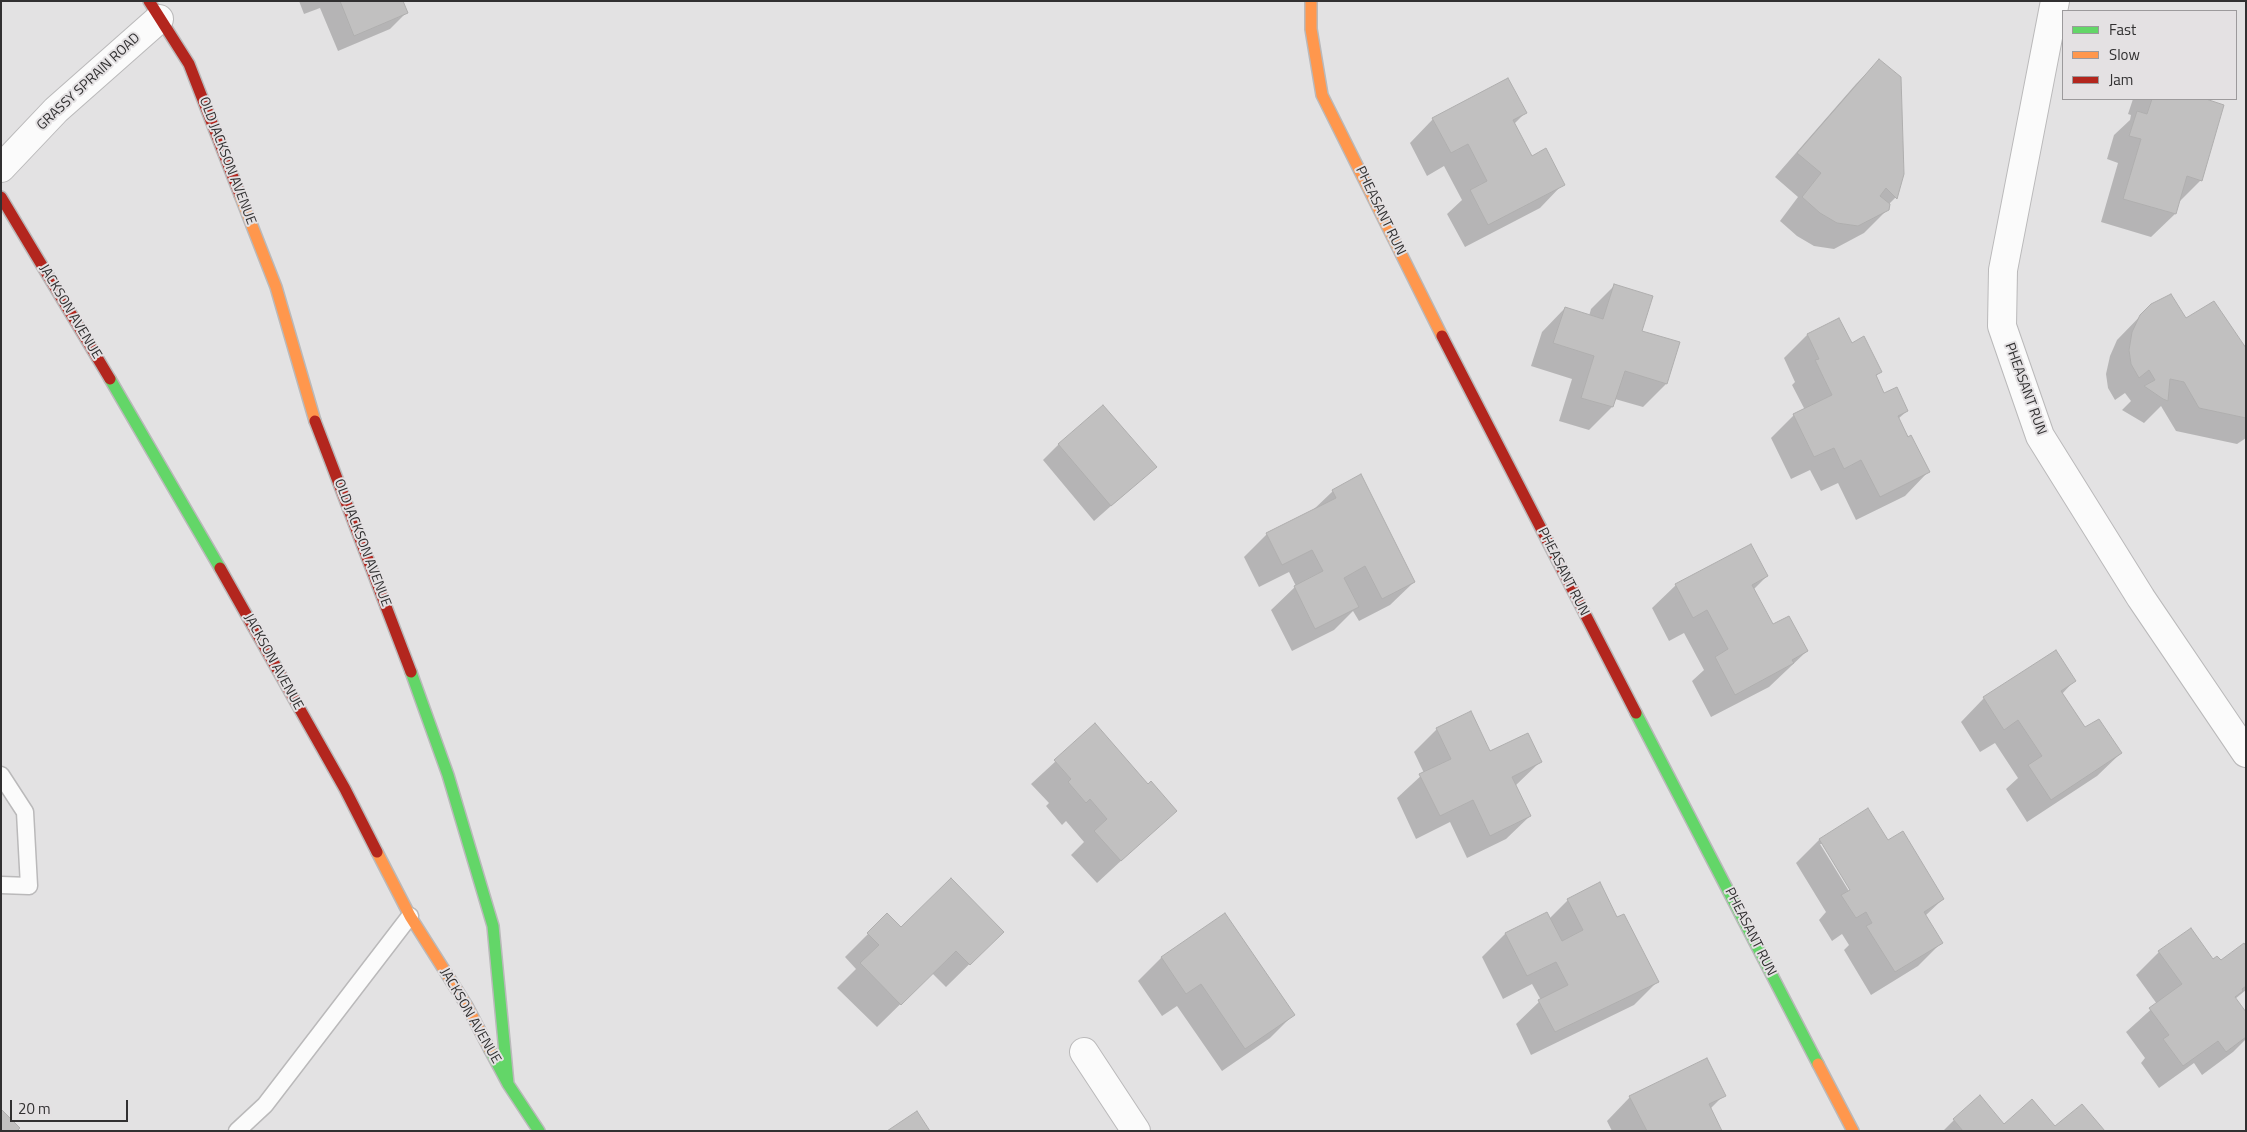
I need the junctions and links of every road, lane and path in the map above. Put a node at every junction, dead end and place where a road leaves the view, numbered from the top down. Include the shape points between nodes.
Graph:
1 (1311, 1) edge
2 (2055, 1) edge
3 (154, 10) edge
4 (1, 168) edge
5 (1, 197) edge
6 (2246, 753) edge
7 (1, 775) edge
8 (1, 886) edge
9 (410, 916) junction
10 (1084, 1052) dead end
11 (508, 1084) junction
12 (237, 1131) edge
13 (539, 1131) edge
14 (1136, 1131) edge
15 (1853, 1131) edge

1 - 15 street, PHEASANT RUN via 1311,29 1322,95 1482,416
2 - 6 street, PHEASANT RUN via 2003,270 2002,326 2040,436 2141,598
3 - 4 street, GRASSY SPRAIN ROAD
3 - 11 street, OLD JACKSON AVENUE via 189,64 276,287 310,408 448,775 493,926
5 - 9 street, JACKSON AVENUE via 166,472 344,789
7 - 8 lane via 25,812 29,886
9 - 11 street, JACKSON AVENUE via 467,1006
9 - 12 lane via 265,1105
10 - 14 street
11 - 13 street, JACKSON AVENUE

